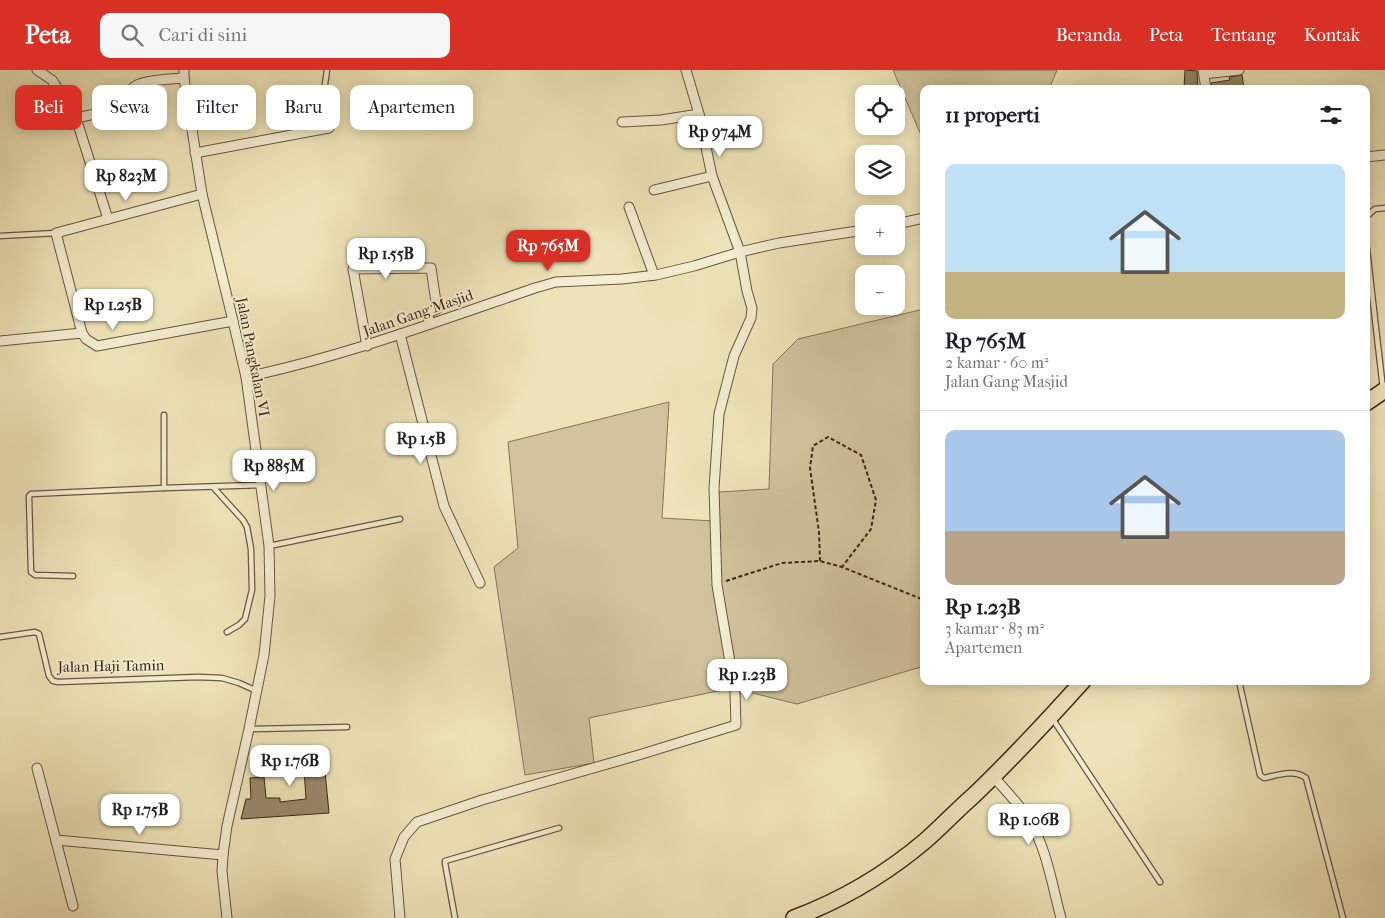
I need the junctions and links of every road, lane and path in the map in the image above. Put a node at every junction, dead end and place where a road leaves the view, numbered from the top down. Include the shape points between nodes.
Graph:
1 (37, 70) edge
2 (327, 70) edge
3 (686, 70) edge
4 (1239, 70) edge
5 (1203, 72) edge
6 (184, 74) edge
7 (55, 85) edge
8 (325, 85) edge
9 (1205, 85) edge
10 (699, 114) junction
11 (82, 117) edge
12 (622, 122) dead end
13 (80, 130) edge
14 (318, 130) edge
15 (195, 153) junction
16 (1385, 155) edge
17 (1370, 157) edge
18 (712, 176) junction
19 (654, 190) dead end
20 (202, 194) junction
21 (629, 207) dead end
22 (1385, 208) edge
23 (1370, 213) edge
24 (108, 219) junction
25 (920, 219) edge
26 (905, 222) edge
27 (855, 231) edge
28 (56, 233) junction
29 (0, 236) edge
30 (740, 252) junction
31 (1370, 274) edge
32 (654, 275) junction
33 (233, 321) junction
34 (429, 324) junction
35 (82, 333) junction
36 (400, 334) junction
37 (0, 341) edge
38 (367, 346) junction
39 (246, 377) junction
40 (1384, 390) edge
41 (1370, 400) edge
42 (164, 415) dead end
43 (301, 459) dead end
44 (258, 469) junction
45 (260, 485) junction
46 (213, 486) junction
47 (164, 488) junction
48 (400, 519) dead end
49 (269, 546) junction
50 (820, 561) junction
51 (842, 567) junction
52 (73, 576) dead end
53 (480, 583) dead end
54 (717, 585) junction
55 (920, 598) edge
56 (227, 632) dead end
57 (0, 637) edge
58 (1079, 685) edge
59 (1240, 685) edge
60 (257, 691) junction
61 (1051, 717) junction
62 (347, 727) dead end
63 (249, 729) junction
64 (37, 768) dead end
65 (994, 776) junction
66 (559, 828) dead end
67 (56, 840) junction
68 (223, 856) junction
69 (1160, 882) dead end
70 (73, 906) dead end
71 (227, 918) edge
72 (400, 918) edge
73 (455, 918) edge
74 (794, 918) edge
75 (1061, 918) edge
76 (1343, 918) edge

1 - 7 street
2 - 8 lane
3 - 10 street
4 - 5 street
5 - 9 street
6 - 11 street via 135,85 125,107
6 - 15 street, Jalan Pangkalan VI
10 - 12 street
10 - 18 street
13 - 24 street
14 - 15 street
15 - 20 street, Jalan Pangkalan VI
16 - 17 street
18 - 19 street
18 - 30 street
20 - 24 street
20 - 33 street, Jalan Pangkalan VI
21 - 32 street
22 - 23 lane
24 - 28 street
25 - 26 street
27 - 30 street, Jalan Gang Masjid
28 - 29 lane
28 - 35 street
30 - 32 street, Jalan Gang Masjid
30 - 54 street via 752,308 751,318 734,356 719,414 714,488
31 - 40 lane
32 - 34 street, Jalan Gang Masjid via 556,282
33 - 35 street via 97,346
33 - 39 street, Jalan Pangkalan VI
34 - 36 street, Jalan Gang Masjid
34 - 38 street via 428,313 437,309 432,268 353,269
35 - 37 street
36 - 38 street, Jalan Gang Masjid
36 - 53 street via 444,506
38 - 39 street, Jalan Gang Masjid
39 - 44 street, Jalan Pangkalan VI
40 - 41 main road
42 - 47 lane
43 - 44 lane
44 - 45 street, Jalan Pangkalan VI
45 - 46 lane
45 - 49 street, Jalan Pangkalan VI
46 - 47 lane
46 - 56 lane via 243,520 251,549 252,590 245,619
47 - 52 lane via 30,495 31,572 35,575
48 - 49 lane
49 - 60 street, Jalan Pangkalan VI via 270,596
50 - 51 path
50 - 51 path via 810,468 813,446 828,437 861,456 876,500 870,529
50 - 54 path via 782,563
51 - 55 path
54 - 72 street via 735,692 736,725 417,822 404,837 395,859
57 - 60 lane, Jalan Haji Tamin via 39,634 53,681 222,678
58 - 61 main road
59 - 76 lane via 1260,775 1264,778 1292,773 1306,778
60 - 63 street, Jalan Pangkalan VI
61 - 65 main road
61 - 69 lane
62 - 63 lane
63 - 68 street, Jalan Pangkalan VI
64 - 67 street
65 - 74 main road via 925,841 885,871 852,892
65 - 75 street via 1028,818 1037,835
66 - 73 lane via 445,861
67 - 68 street
67 - 70 street
68 - 71 street, Jalan Pangkalan VI

